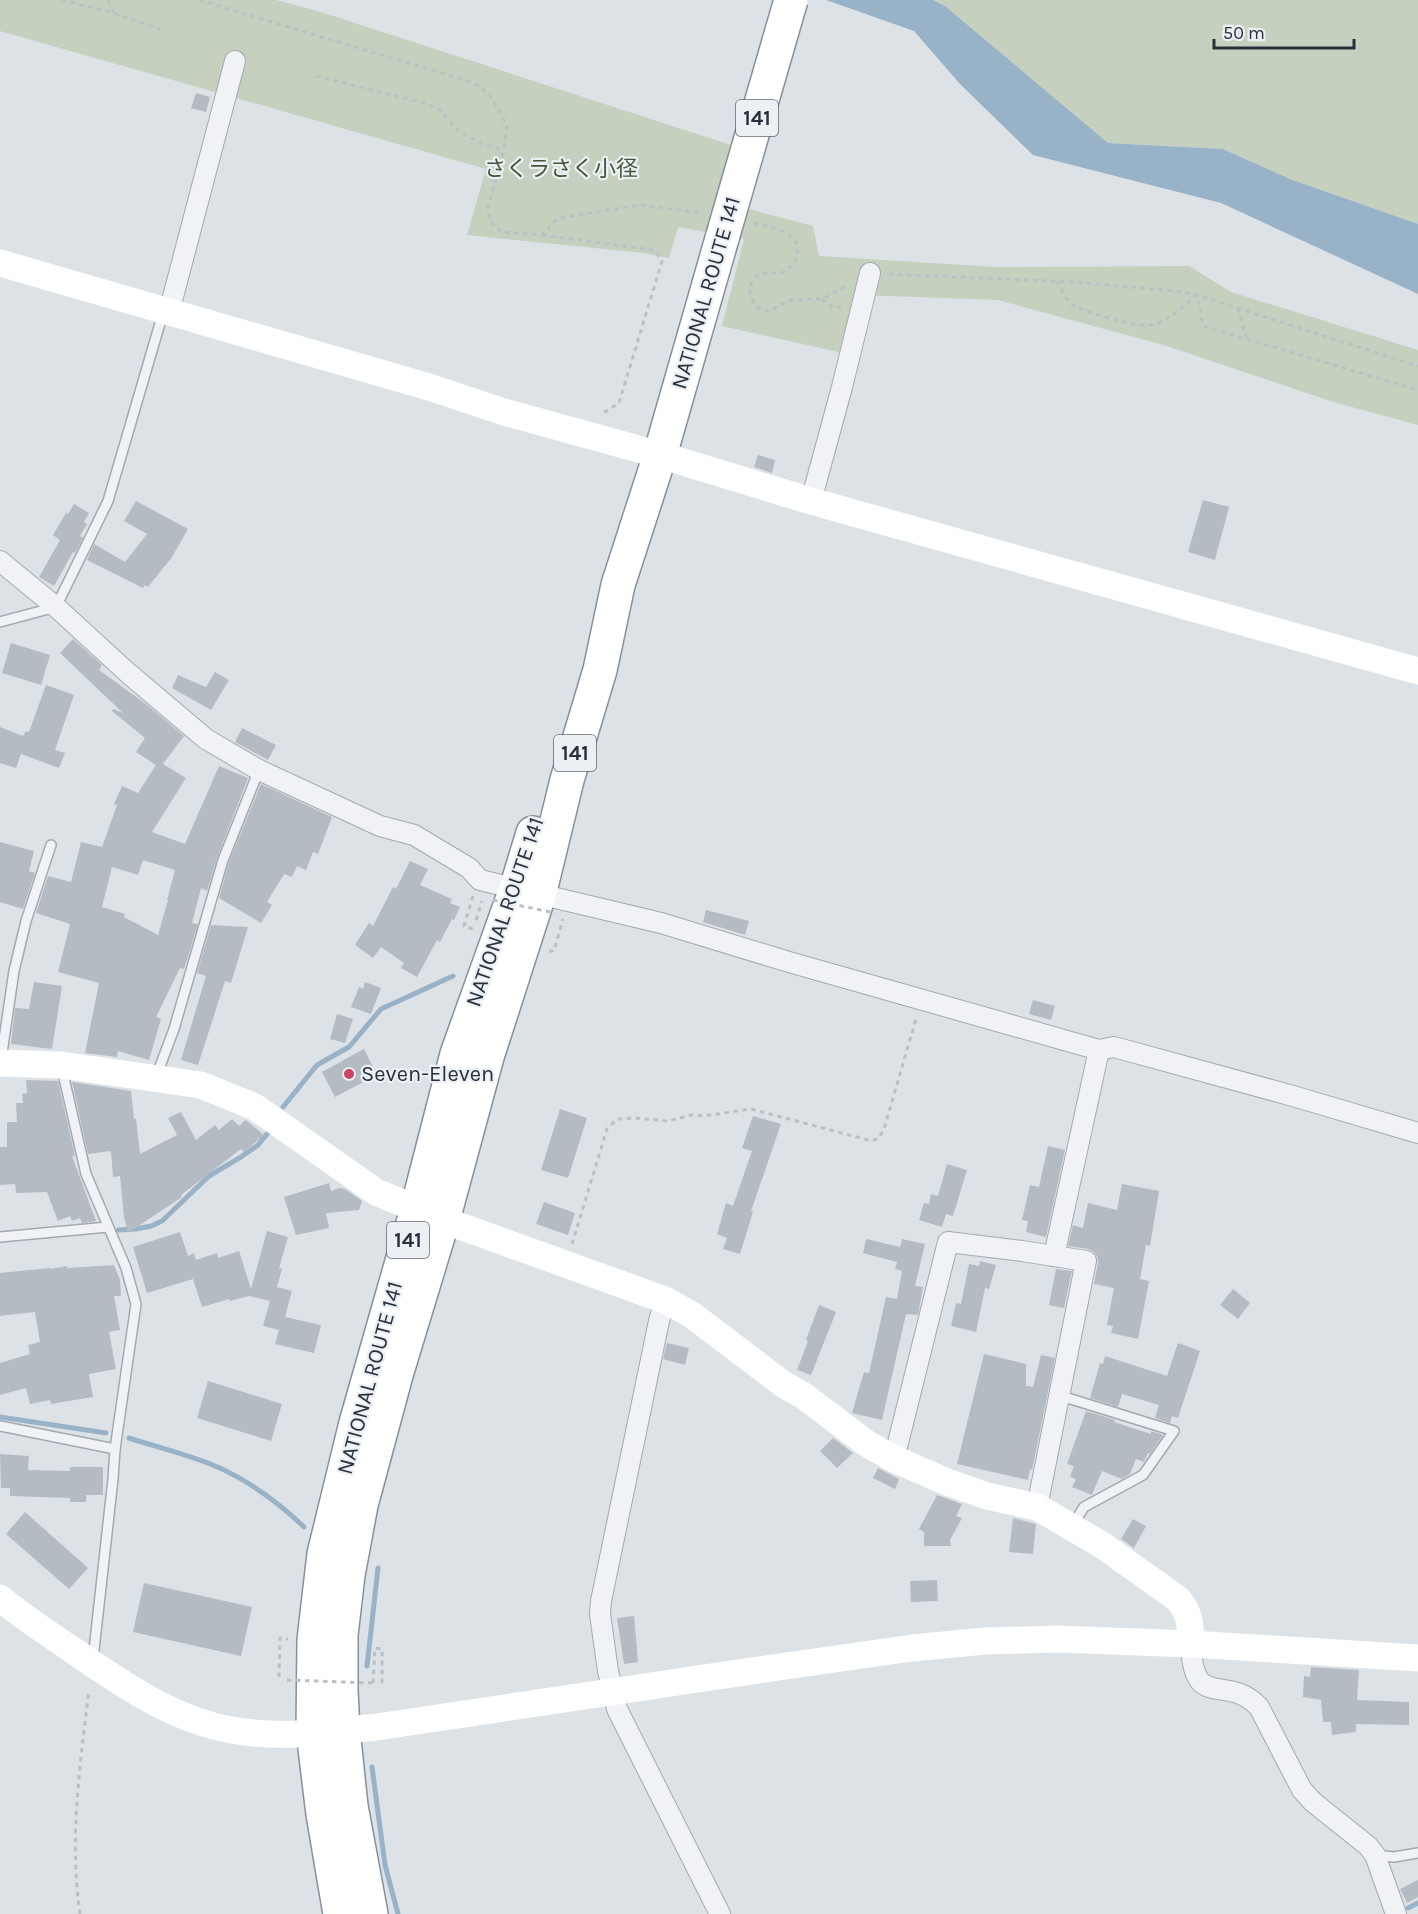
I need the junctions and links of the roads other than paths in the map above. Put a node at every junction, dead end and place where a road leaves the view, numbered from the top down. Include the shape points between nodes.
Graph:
1 (791, 0) edge
2 (235, 61) dead end
3 (0, 263) edge
4 (870, 273) road end
5 (166, 312) junction
6 (660, 455) junction
7 (811, 501) junction
8 (0, 561) edge
9 (56, 607) junction
10 (0, 622) edge
11 (1418, 671) edge
12 (259, 770) junction
13 (51, 845) dead end
14 (526, 899) junction
15 (1099, 1050) junction
16 (0, 1063) edge
17 (61, 1065) junction
18 (156, 1078) junction
19 (1418, 1132) edge
20 (430, 1214) junction
21 (108, 1227) junction
22 (0, 1237) edge
23 (1054, 1256) junction
24 (665, 1300) junction
25 (1058, 1395) junction
26 (0, 1426) edge
27 (115, 1449) junction
28 (894, 1459) junction
29 (1037, 1507) junction
30 (1072, 1527) junction
31 (0, 1598) edge
32 (1191, 1644) junction
33 (1418, 1658) edge
34 (93, 1664) junction
35 (612, 1693) junction
36 (328, 1731) junction
37 (1418, 1852) edge
38 (1375, 1855) junction
39 (340, 1914) edge
40 (371, 1914) edge
41 (720, 1914) edge
42 (1396, 1914) edge

1 - 6 highway, NATIONAL ROUTE 141 / 141, bridge via 715,224
2 - 5 street
3 - 5 street
4 - 7 street
5 - 6 street
5 - 9 lane via 108,501
6 - 7 street
6 - 14 highway, NATIONAL ROUTE 141 / 141 via 618,585 600,670 567,780
7 - 11 street
8 - 9 street
9 - 10 lane
9 - 12 street via 206,739
12 - 14 street via 380,826 414,835 469,868 480,880
12 - 18 lane via 223,860
13 - 16 lane via 26,921
14 - 15 street via 661,923
14 - 20 highway, NATIONAL ROUTE 141 / 141 via 487,1057
15 - 19 street via 1114,1047
15 - 23 street
16 - 17 street
17 - 18 street
17 - 21 lane via 86,1174
18 - 20 street via 201,1085 255,1107 376,1192
20 - 24 street
20 - 36 highway, NATIONAL ROUTE 141 / 141 via 427,1270 361,1505
20 - 36 highway, NATIONAL ROUTE 141 / 141 via 356,1423 324,1554 314,1640
21 - 22 lane
21 - 27 lane via 136,1304
23 - 25 street via 1086,1261
23 - 28 street via 948,1242
24 - 28 street
24 - 35 street via 601,1601
25 - 29 street
25 - 30 lane via 1174,1431 1143,1475 1084,1508
26 - 27 lane
27 - 34 lane
28 - 29 street via 987,1496
29 - 30 street
30 - 32 street via 1179,1599 1190,1617
31 - 34 street
32 - 33 street
32 - 35 street via 1058,1639 985,1641 831,1659
32 - 38 street via 1191,1659 1199,1681 1209,1689 1231,1690 1251,1698 1302,1790
34 - 36 street via 161,1706 212,1726 265,1734
35 - 36 street
35 - 41 street
36 - 39 highway, NATIONAL ROUTE 141 / 141 via 323,1814
36 - 40 highway, NATIONAL ROUTE 141 / 141 via 351,1806
37 - 38 lane via 1394,1857
38 - 42 street

